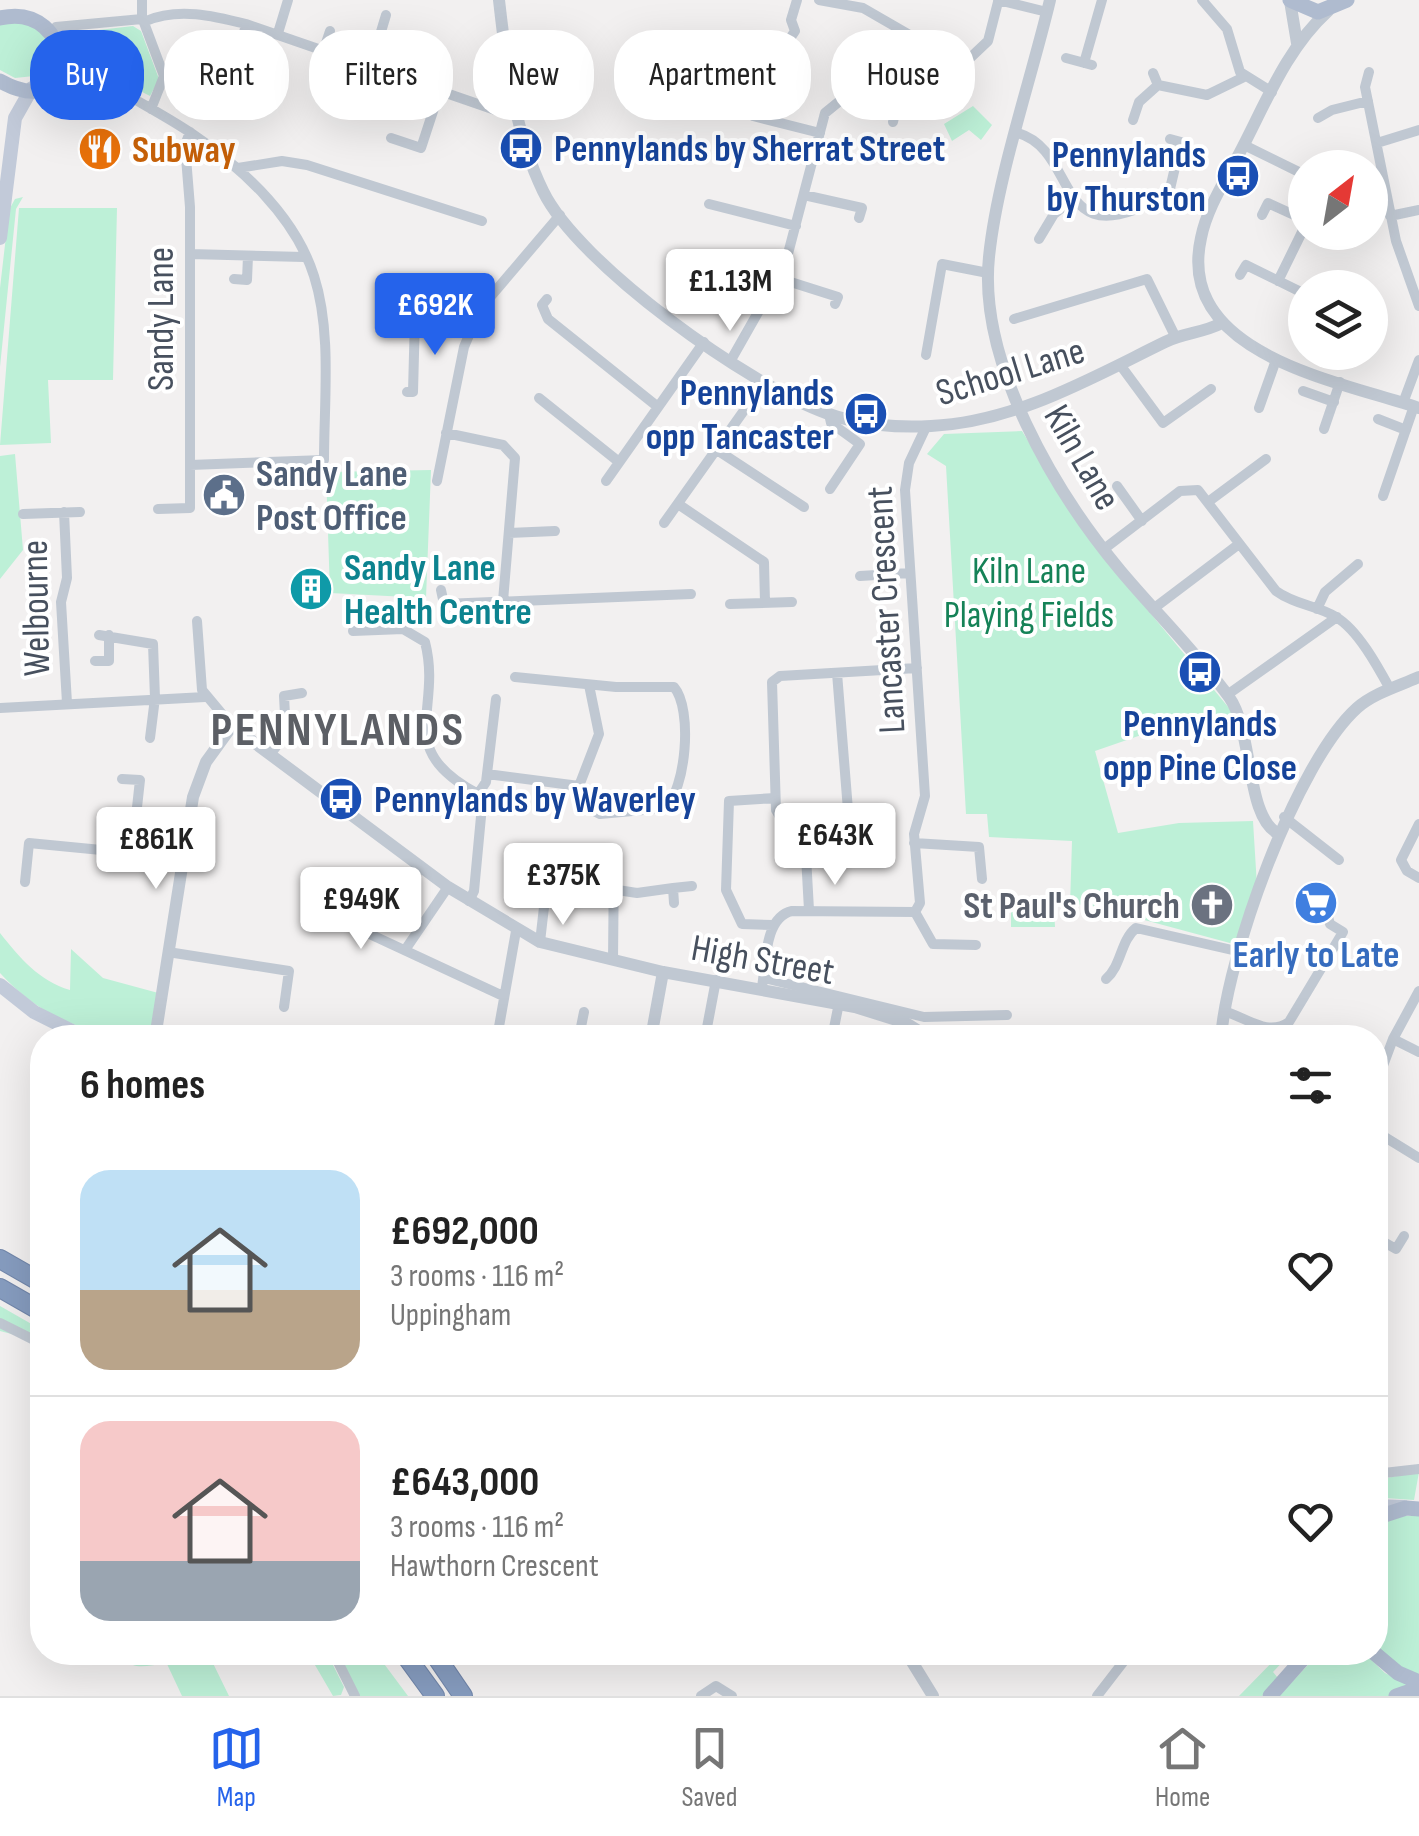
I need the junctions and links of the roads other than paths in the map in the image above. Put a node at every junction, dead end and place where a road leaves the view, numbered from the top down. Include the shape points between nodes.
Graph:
1 (142, 0) edge
2 (288, 0) edge
3 (499, 0) edge
4 (797, 0) edge
5 (819, 0) edge
6 (1102, 0) edge
7 (1202, 0) edge
8 (1290, 0) edge
9 (1347, 0) edge
10 (998, 1) edge
11 (31, 6) edge
12 (1049, 6) edge
13 (6, 10) edge
14 (1328, 11) junction
15 (386, 16) dead end
16 (144, 20) junction
17 (246, 24) junction
18 (56, 27) junction
19 (57, 30) edge
20 (245, 30) edge
21 (267, 30) edge
22 (279, 30) edge
23 (381, 30) edge
24 (795, 30) edge
25 (1297, 45) junction
26 (1066, 58) dead end
27 (1369, 72) dead end
28 (1153, 73) dead end
29 (1244, 77) junction
30 (0, 81) edge
31 (1158, 85) junction
32 (30, 88) edge
33 (30, 92) edge
34 (1272, 92) junction
35 (1368, 101) junction
36 (144, 105) edge
37 (151, 109) junction
38 (1318, 118) dead end
39 (430, 120) edge
40 (770, 120) edge
41 (1133, 120) dead end
42 (893, 122) dead end
43 (1419, 130) edge
44 (190, 132) junction
45 (820, 133) junction
46 (1018, 133) junction
47 (391, 138) dead end
48 (1170, 139) dead end
49 (1377, 143) junction
50 (1244, 145) junction
51 (1378, 150) edge
52 (6, 152) edge
53 (1288, 167) edge
54 (238, 168) junction
55 (804, 195) junction
56 (1072, 200) junction
57 (1388, 203) edge
58 (708, 204) dead end
59 (1419, 210) edge
60 (1288, 214) edge
61 (560, 215) junction
62 (1262, 215) dead end
63 (1390, 216) junction
64 (859, 218) dead end
65 (482, 222) dead end
66 (796, 226) junction
67 (0, 238) edge
68 (1039, 239) dead end
69 (1292, 250) edge
70 (190, 254) junction
71 (248, 256) junction
72 (304, 257) junction
73 (988, 273) junction
74 (1240, 275) dead end
75 (389, 278) dead end
76 (778, 278) junction
77 (234, 279) dead end
78 (1278, 281) junction
79 (427, 282) junction
80 (1288, 286) edge
81 (547, 300) dead end
82 (1418, 300) edge
83 (836, 304) dead end
84 (480, 309) junction
85 (1014, 319) dead end
86 (1222, 323) junction
87 (1176, 338) junction
88 (704, 342) junction
89 (926, 355) dead end
90 (731, 360) junction
91 (1276, 360) junction
92 (1419, 360) edge
93 (1121, 366) junction
94 (765, 381) junction
95 (1340, 382) junction
96 (1211, 389) dead end
97 (407, 392) dead end
98 (1303, 392) dead end
99 (539, 398) dead end
100 (1334, 402) junction
101 (1412, 406) edge
102 (658, 407) junction
103 (1020, 407) junction
104 (1259, 408) dead end
105 (829, 414) junction
106 (1378, 419) dead end
107 (926, 426) junction
108 (1324, 429) dead end
109 (1406, 430) junction
110 (446, 434) junction
111 (717, 450) junction
112 (1266, 459) dead end
113 (619, 462) junction
114 (190, 464) junction
115 (437, 481) dead end
116 (606, 481) dead end
117 (1117, 486) dead end
118 (830, 489) dead end
119 (1383, 496) dead end
120 (1208, 502) junction
121 (678, 504) junction
122 (804, 507) dead end
123 (158, 509) dead end
124 (64, 512) junction
125 (80, 512) dead end
126 (23, 514) dead end
127 (1142, 521) junction
128 (664, 523) dead end
129 (555, 531) dead end
130 (509, 533) junction
131 (1240, 544) junction
132 (1104, 549) junction
133 (1358, 564) dead end
134 (910, 573) junction
135 (860, 576) dead end
136 (441, 590) dead end
137 (691, 594) dead end
138 (503, 601) junction
139 (792, 602) dead end
140 (765, 603) junction
141 (730, 604) dead end
142 (1154, 609) junction
143 (1317, 610) junction
144 (1337, 618) junction
145 (197, 621) dead end
146 (354, 631) dead end
147 (94, 661) dead end
148 (918, 668) junction
149 (836, 673) junction
150 (514, 677) dead end
151 (1419, 677) edge
152 (588, 686) junction
153 (1390, 689) junction
154 (302, 693) dead end
155 (1227, 695) junction
156 (205, 697) junction
157 (155, 698) junction
158 (496, 699) dead end
159 (67, 703) junction
160 (0, 708) edge
161 (232, 726) junction
162 (150, 738) dead end
163 (272, 752) junction
164 (487, 774) junction
165 (122, 779) dead end
166 (579, 786) junction
167 (478, 794) junction
168 (775, 798) junction
169 (1284, 817) junction
170 (1419, 824) edge
171 (1278, 834) junction
172 (914, 843) junction
173 (812, 846) junction
174 (132, 854) junction
175 (184, 858) junction
176 (614, 859) dead end
177 (1340, 860) dead end
178 (1419, 878) edge
179 (982, 879) dead end
180 (547, 881) dead end
181 (25, 882) dead end
182 (692, 886) dead end
183 (448, 887) junction
184 (673, 888) junction
185 (611, 890) junction
186 (469, 901) junction
187 (674, 903) dead end
188 (809, 910) junction
189 (915, 912) junction
190 (1327, 913) dead end
191 (333, 917) dead end
192 (773, 925) junction
193 (516, 931) junction
194 (540, 942) junction
195 (976, 947) dead end
196 (405, 950) junction
197 (168, 952) junction
198 (1241, 952) junction
199 (613, 960) junction
200 (663, 972) junction
201 (1106, 979) dead end
202 (716, 980) junction
203 (763, 983) junction
204 (0, 985) edge
205 (1419, 991) edge
206 (504, 996) junction
207 (839, 1003) junction
208 (284, 1007) dead end
209 (1224, 1011) junction
210 (584, 1012) dead end
211 (1007, 1015) dead end
212 (60, 1025) edge
213 (157, 1025) edge
214 (499, 1025) edge
215 (581, 1025) edge
216 (653, 1025) edge
217 (707, 1025) edge
218 (835, 1025) edge
219 (906, 1025) edge
220 (1223, 1025) edge
221 (1257, 1025) edge
222 (1285, 1025) edge
223 (1392, 1039) junction
224 (1388, 1050) edge
225 (1419, 1052) edge
226 (1388, 1140) edge
227 (1419, 1158) edge
228 (1404, 1236) dead end
229 (1388, 1245) edge
230 (0, 1259) edge
231 (30, 1275) edge
232 (0, 1288) edge
233 (30, 1305) edge
234 (0, 1323) edge
235 (30, 1338) edge
236 (1419, 1470) edge
237 (1388, 1473) edge
238 (1388, 1506) edge
239 (1414, 1507) edge
240 (1388, 1514) edge
241 (340, 1665) edge
242 (402, 1665) edge
243 (412, 1665) edge
244 (441, 1665) edge
245 (914, 1665) edge
246 (1121, 1665) edge
247 (1297, 1665) edge
248 (1388, 1665) edge
249 (1419, 1685) edge
250 (355, 1696) edge
251 (422, 1696) edge
252 (435, 1696) edge
253 (464, 1696) edge
254 (701, 1696) edge
255 (732, 1696) edge
256 (933, 1696) edge
257 (1097, 1696) edge
258 (1270, 1696) edge
259 (1396, 1696) edge

1 - 16 street
2 - 22 street
3 - 61 street, School Lane via 519,123 544,193
4 - 24 street
5 - 10 street via 863,8 934,49 970,58 988,40
6 - 26 street via 1088,64
7 - 29 street via 1227,29
8 - 14 main road via 1308,11
8 - 25 street
9 - 14 main road
10 - 12 street
11 - 13 main road
11 - 18 main road
12 - 46 street, Kiln Lane
14 - 25 street
15 - 23 street
16 - 17 street via 168,14
16 - 18 street
16 - 37 street via 164,76
17 - 20 street
17 - 21 street
18 - 19 main road
25 - 34 street
27 - 35 street
28 - 31 street
29 - 31 street via 1207,95
29 - 34 street
30 - 32 main road
31 - 41 street via 1139,102
33 - 52 main road
34 - 50 street
35 - 38 street
35 - 49 street
36 - 37 street
37 - 44 street
39 - 47 street via 420,148
40 - 45 street
42 - 45 street via 894,112 841,100 826,112
43 - 49 street
44 - 54 street
44 - 70 street, Sandy Lane
45 - 55 street
46 - 56 street via 1052,155
46 - 73 street, Kiln Lane
48 - 56 street via 1181,142 1169,192 1151,204 1104,215
49 - 51 street
50 - 53 street
50 - 86 street via 1199,248 1202,284
52 - 67 main road
54 - 65 street via 282,161 306,165
54 - 72 street via 277,210
55 - 64 street via 862,208
55 - 66 street
56 - 68 street
57 - 63 street
58 - 66 street
59 - 63 street
60 - 62 street via 1268,203
61 - 84 street
61 - 88 street, School Lane via 607,267
63 - 82 street
66 - 76 street
69 - 78 street
70 - 71 street
70 - 114 street, Sandy Lane
71 - 72 street
71 - 77 street via 248,280
72 - 114 street via 321,316 324,460
73 - 89 street via 942,264
73 - 103 street, Kiln Lane via 992,340
74 - 78 street via 1246,264
75 - 79 street
76 - 83 street via 838,297
76 - 90 street
78 - 80 street
79 - 84 street
79 - 97 street via 416,316 413,392
81 - 102 street via 542,306 548,319
84 - 110 street via 464,346
85 - 87 street via 1147,279
86 - 87 street, School Lane
86 - 91 street
87 - 93 street, School Lane
88 - 90 street, School Lane
88 - 102 street
90 - 94 street, School Lane
91 - 95 street
91 - 104 street
92 - 101 street
93 - 96 street via 1163,423
93 - 103 street, School Lane
94 - 105 street, School Lane
94 - 111 street
95 - 100 street
95 - 101 street
98 - 100 street
99 - 113 street
100 - 108 street
101 - 109 street
102 - 113 street
103 - 107 street, School Lane
103 - 132 street, Kiln Lane
105 - 107 street, School Lane
105 - 118 street via 860,444
106 - 109 street
107 - 134 street, Lancaster Crescent via 905,480
109 - 119 street
110 - 115 street
110 - 130 street via 503,445 513,454
111 - 121 street
111 - 122 street
112 - 120 street
113 - 116 street
114 - 123 street, Sandy Lane via 190,508
117 - 127 street
120 - 127 street via 1198,490 1184,489
120 - 131 street
121 - 128 street
121 - 140 street via 764,562
124 - 125 street, Welbourne
124 - 126 street, Welbourne
124 - 159 street, Welbourne
127 - 132 street
129 - 130 street
130 - 138 street
131 - 142 street
131 - 143 street via 1276,590
132 - 142 street, Kiln Lane
133 - 143 street via 1325,592
134 - 135 street
134 - 148 street, Lancaster Crescent
136 - 138 street via 444,604
137 - 138 street
139 - 140 street
140 - 141 street
142 - 155 street, Kiln Lane
143 - 144 street
144 - 153 street
144 - 155 street
145 - 156 street
146 - 167 street via 403,630 425,642 426,746 446,774
147 - 157 street via 109,661 104,635 155,639
148 - 149 street
148 - 172 street, Lancaster Crescent via 925,800
149 - 168 street via 772,682
149 - 173 street via 848,810
150 - 152 street
151 - 153 street
152 - 166 street via 599,734
152 - 166 street via 674,687 683,701 686,749 674,798 658,812 590,812
153 - 169 street via 1350,715
154 - 163 street via 284,696 286,734
155 - 171 street, Kiln Lane via 1244,729 1259,814
156 - 157 street
156 - 161 street
157 - 159 street
157 - 162 street
158 - 164 street
159 - 160 street
161 - 163 street, High Street
161 - 175 street via 200,774
163 - 183 street, High Street
164 - 166 street
164 - 167 street
165 - 174 street via 140,780
167 - 186 street via 482,813
168 - 173 street via 778,817
168 - 192 street via 724,801 728,898 742,924
169 - 171 street
169 - 177 street
170 - 178 street via 1401,860
171 - 198 street
172 - 179 street via 979,847
172 - 189 street, Lancaster Crescent via 920,904
173 - 188 street via 806,856
174 - 175 street
174 - 181 street via 29,842
175 - 197 street
176 - 185 street
180 - 194 street
182 - 184 street
183 - 186 street, High Street
183 - 196 street
184 - 185 street
184 - 187 street
185 - 199 street
186 - 193 street, High Street
188 - 189 street
188 - 192 street via 784,912
189 - 195 street via 934,944
190 - 222 street via 1343,932
191 - 196 street
192 - 203 street
193 - 194 street, High Street
193 - 206 street
194 - 199 street, High Street
196 - 206 street
197 - 208 street via 289,971
197 - 213 street
198 - 201 street via 1136,928
198 - 209 street
199 - 200 street, High Street
200 - 202 street, High Street
200 - 216 street
202 - 203 street, High Street
202 - 217 street
203 - 207 street, High Street
203 - 211 street via 924,1017
204 - 212 main road
205 - 223 street
206 - 214 street
207 - 218 street
207 - 219 street, High Street
209 - 220 street
209 - 221 street
210 - 215 street
223 - 224 street
223 - 225 street
226 - 227 street
228 - 229 street via 1396,1249
230 - 231 highway
232 - 233 highway
234 - 235 street
236 - 237 street
238 - 239 main road
239 - 240 main road
241 - 250 street
242 - 251 highway
243 - 252 highway
244 - 253 highway
245 - 256 street
246 - 257 street
247 - 258 main road
248 - 249 main road
249 - 259 main road
254 - 255 street via 716,1686

